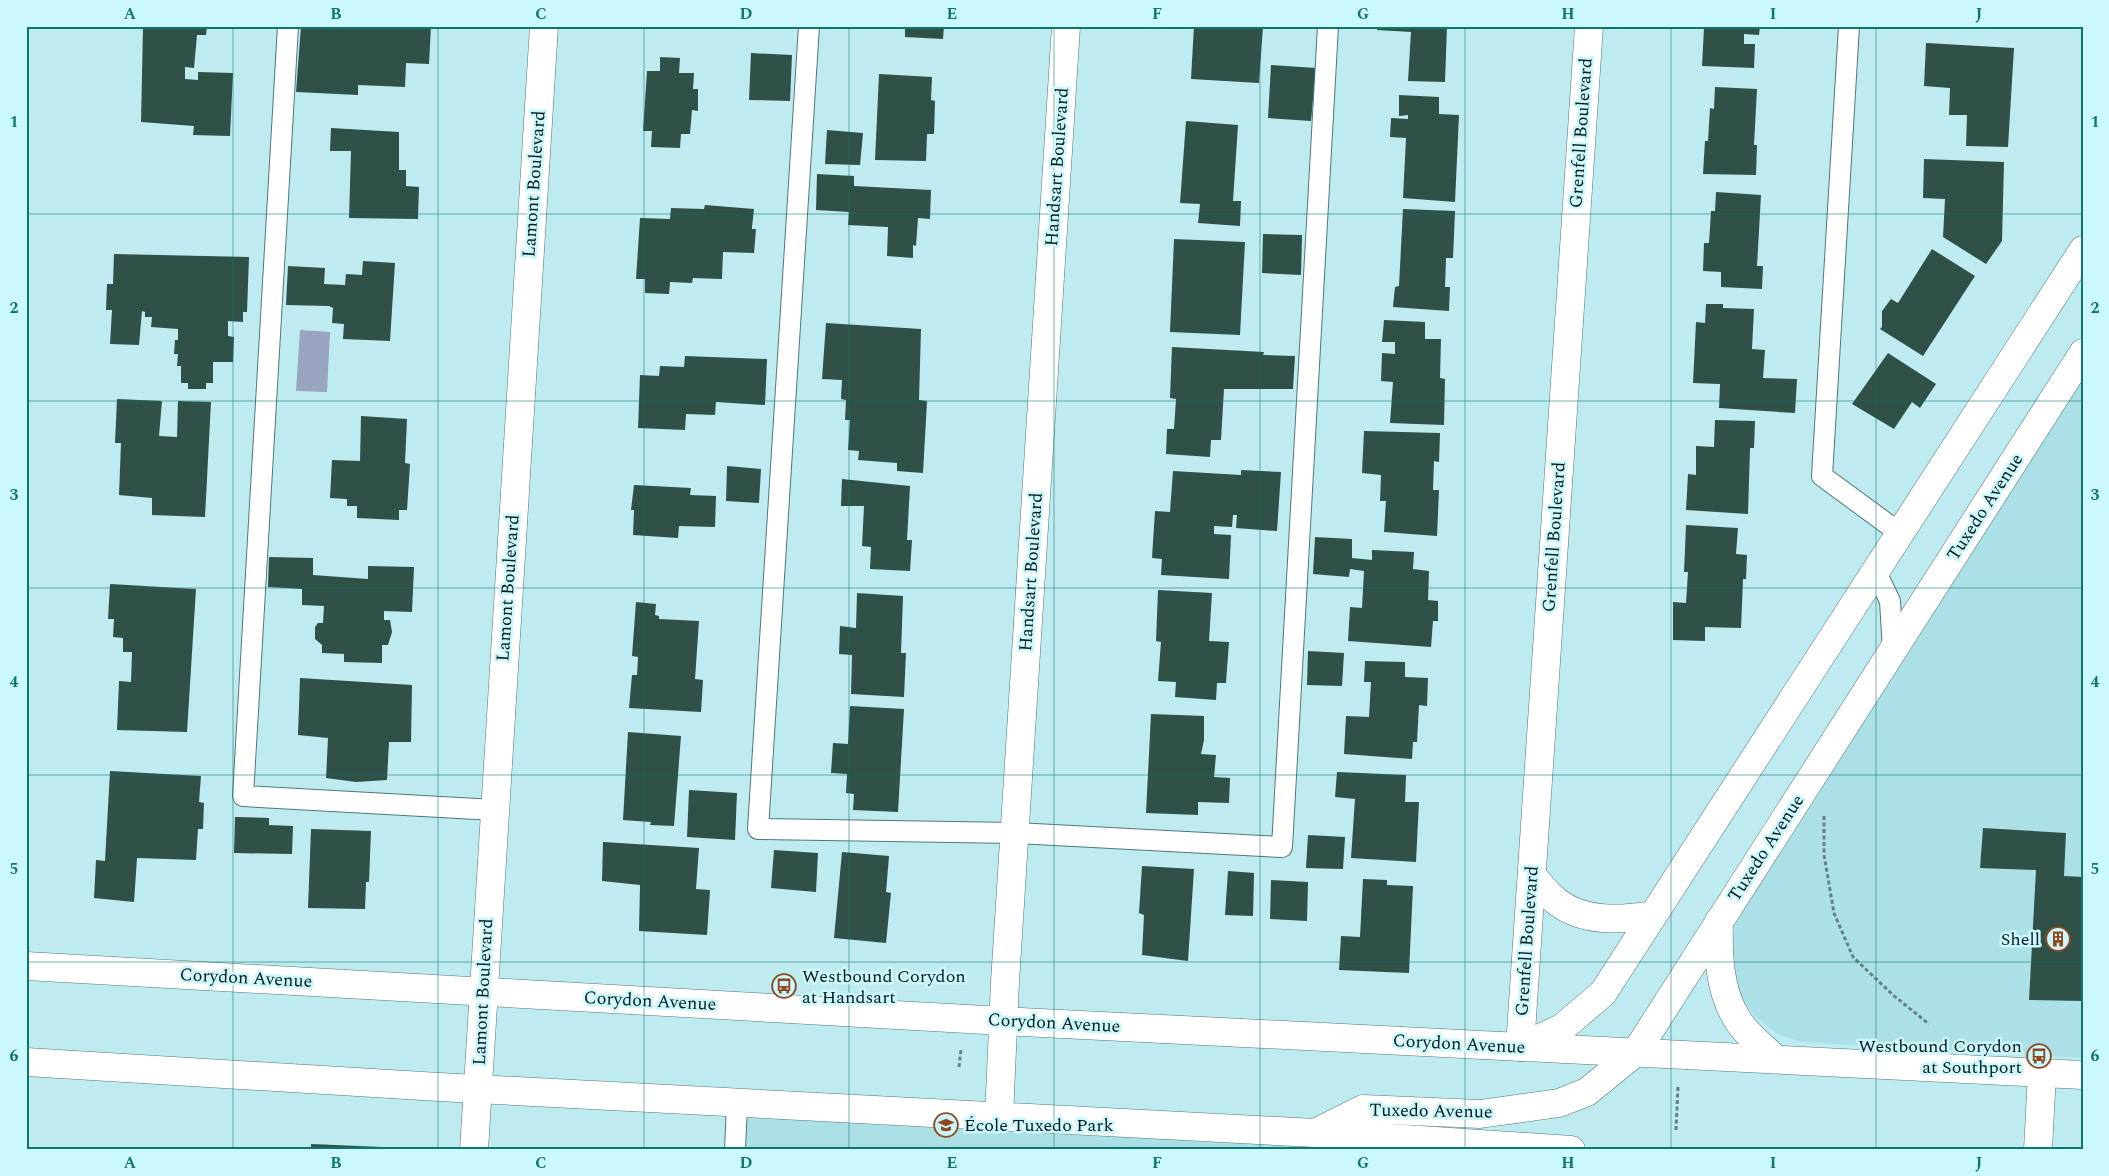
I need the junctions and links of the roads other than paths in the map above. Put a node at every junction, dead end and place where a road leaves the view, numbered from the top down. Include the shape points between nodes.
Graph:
1 (288, 26) edge
2 (544, 26) edge
3 (809, 26) edge
4 (1066, 26) edge
5 (1328, 26) edge
6 (1588, 26) edge
7 (1849, 26) edge
8 (2083, 250) edge
9 (2083, 353) edge
10 (1901, 534) junction
11 (1876, 572) junction
12 (1892, 651) junction
13 (494, 810) junction
14 (1015, 833) junction
15 (1532, 876) junction
16 (1653, 915) junction
17 (1719, 921) junction
18 (26, 966) edge
19 (483, 992) junction
20 (1003, 1020) junction
21 (1520, 1047) junction
22 (1636, 1052) junction
23 (1774, 1059) junction
24 (26, 1062) edge
25 (2042, 1073) junction
26 (2083, 1075) edge
27 (478, 1090) junction
28 (737, 1103) junction
29 (999, 1117) junction
30 (1315, 1134) junction
31 (1513, 1148) edge
32 (474, 1150) edge
33 (735, 1150) edge
34 (1571, 1150) edge
35 (2038, 1150) edge

1 - 13 lane via 243,796
2 - 13 main road, Lamont Boulevard
3 - 14 lane via 758,829
4 - 14 main road, Handsart Boulevard
5 - 14 lane via 1282,847
6 - 15 main road, Grenfell Boulevard
7 - 10 lane via 1822,476
8 - 10 main road
9 - 12 main road, Tuxedo Avenue
10 - 11 main road
11 - 12 lane via 1890,601
11 - 16 main road
12 - 17 main road, Tuxedo Avenue
13 - 19 main road, Lamont Boulevard
14 - 20 main road, Handsart Boulevard
15 - 16 main road via 1556,902 1578,912 1623,920
15 - 21 main road, Grenfell Boulevard
16 - 21 main road via 1603,993 1562,1028
17 - 22 main road, Tuxedo Avenue
17 - 23 main road via 1718,956 1726,996 1737,1019
18 - 19 main road, Corydon Avenue
19 - 20 main road, Corydon Avenue
19 - 27 main road, Lamont Boulevard
20 - 21 main road, Corydon Avenue
20 - 29 main road, Handsart Boulevard
21 - 22 main road, Corydon Avenue
22 - 23 main road, Corydon Avenue
22 - 30 main road, Tuxedo Avenue via 1587,1092 1559,1103 1480,1114 1363,1109
23 - 25 main road, Corydon Avenue
24 - 27 main road
25 - 26 main road, Corydon Avenue
25 - 35 main road
27 - 28 main road
27 - 32 main road, Lamont Boulevard
28 - 29 main road
28 - 33 lane
29 - 30 main road
30 - 31 main road
31 - 34 main road

